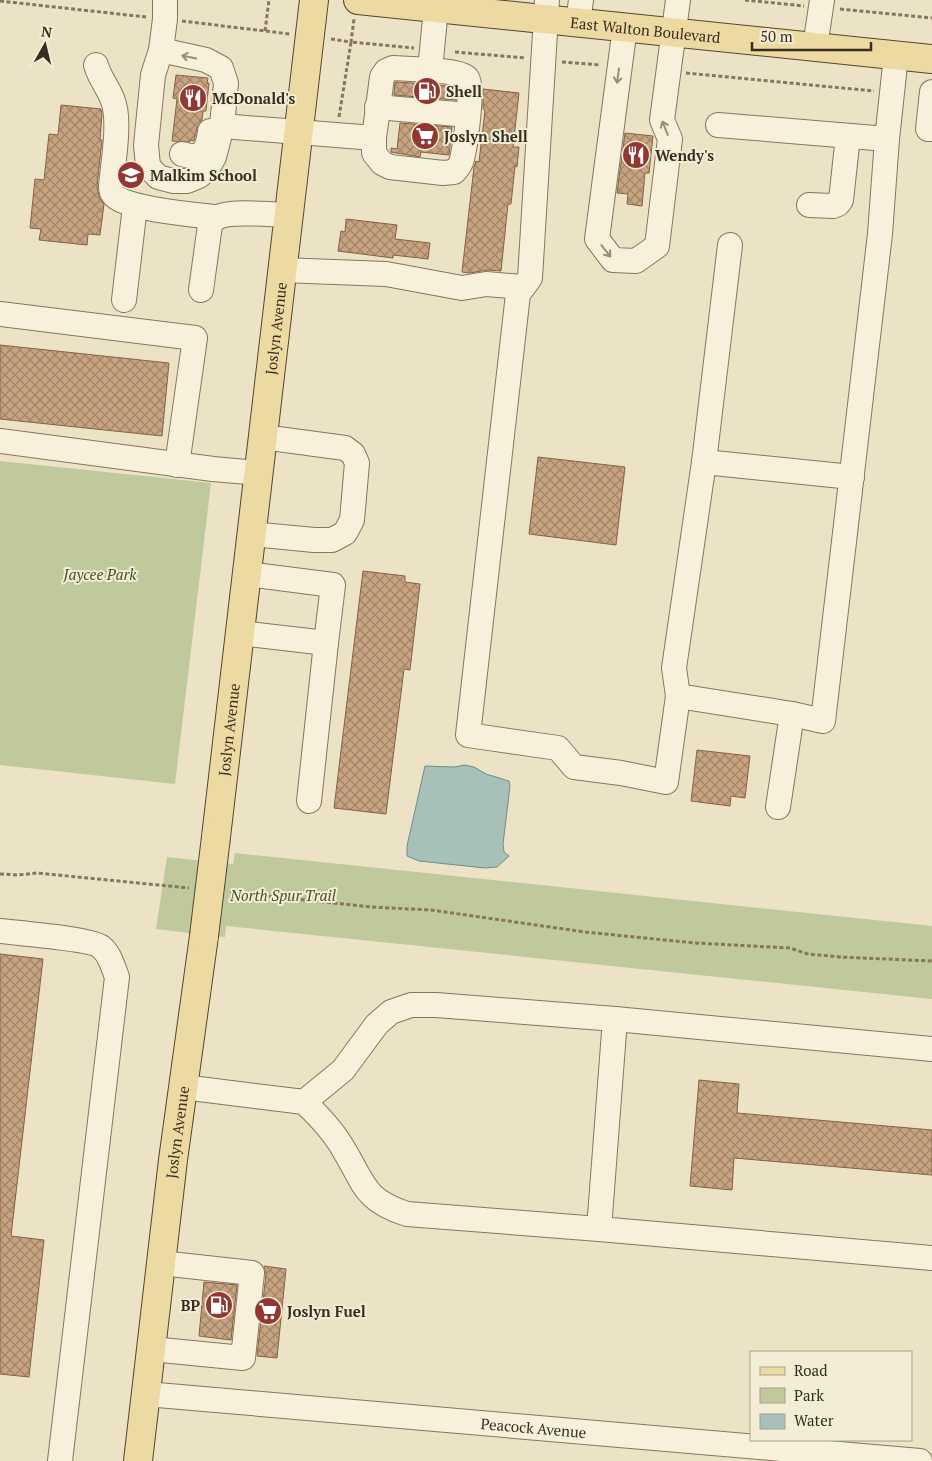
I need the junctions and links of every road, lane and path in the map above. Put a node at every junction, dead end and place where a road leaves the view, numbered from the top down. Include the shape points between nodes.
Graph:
1 (269, 0) edge
2 (314, 0) edge
3 (678, 0) edge
4 (822, 0) edge
5 (0, 1) edge
6 (429, 5) edge
7 (492, 7) edge
8 (356, 8) edge
9 (165, 10) edge
10 (546, 10) edge
11 (580, 11) edge
12 (625, 27) junction
13 (673, 33) junction
14 (310, 36) junction
15 (815, 47) junction
16 (161, 50) junction
17 (896, 56) junction
18 (932, 60) edge
19 (96, 65) dead end
20 (216, 66) junction
21 (430, 70) junction
22 (932, 92) edge
23 (377, 107) junction
24 (468, 115) junction
25 (149, 118) junction
26 (718, 125) dead end
27 (222, 126) junction
28 (932, 130) edge
29 (299, 133) junction
30 (848, 136) junction
31 (374, 138) junction
32 (888, 139) junction
33 (809, 205) dead end
34 (135, 206) junction
35 (289, 215) junction
36 (216, 217) junction
37 (730, 245) dead end
38 (282, 270) junction
39 (523, 287) junction
40 (201, 290) dead end
41 (124, 300) dead end
42 (0, 314) edge
43 (263, 437) junction
44 (0, 441) edge
45 (704, 462) junction
46 (177, 465) junction
47 (258, 473) junction
48 (852, 477) junction
49 (251, 534) junction
50 (247, 574) junction
51 (240, 633) junction
52 (326, 643) junction
53 (678, 696) junction
54 (792, 714) junction
55 (309, 801) dead end
56 (778, 807) dead end
57 (0, 874) edge
58 (194, 889) dead end
59 (224, 892) dead end
60 (0, 931) edge
61 (932, 961) edge
62 (615, 1019) junction
63 (932, 1049) edge
64 (183, 1087) junction
65 (304, 1102) junction
66 (599, 1230) junction
67 (932, 1258) edge
68 (161, 1263) junction
69 (151, 1349) junction
70 (146, 1394) junction
71 (60, 1461) edge
72 (138, 1461) edge
73 (920, 1461) edge

1 - 9 path via 265,31
2 - 14 main road, Joslyn Avenue
3 - 13 street
4 - 15 street
5 - 9 path
6 - 7 main road, East Walton Boulevard
6 - 8 main road, East Walton Boulevard
6 - 21 street
7 - 10 main road, East Walton Boulevard
8 - 14 path via 351,42
9 - 16 street
10 - 11 main road, East Walton Boulevard
10 - 39 street via 530,278
11 - 12 main road, East Walton Boulevard
12 - 13 main road, East Walton Boulevard
12 -> 13 street via 597,239 613,260 636,261 657,246 670,139 662,120
13 - 15 main road, East Walton Boulevard
14 - 29 main road, Joslyn Avenue
15 - 17 main road, East Walton Boulevard
20 -> 16 street via 206,60
16 - 25 street via 153,75
17 - 18 main road, East Walton Boulevard
17 - 32 street
19 - 34 street via 102,82 112,94 117,116 113,195
20 - 25 street via 208,146 178,157
20 - 27 street via 221,68 226,83
21 - 23 street via 393,68 386,71
21 - 24 street via 462,75 468,79
22 - 28 street via 928,129
23 - 24 street
23 - 31 street
24 - 31 street via 462,159 454,172 390,167 374,153
25 - 27 street via 148,166 158,178 173,181 187,181 207,168 214,157
26 - 30 street
27 - 29 street
29 - 31 street
29 - 35 main road, Joslyn Avenue
30 - 32 street
30 - 33 street via 841,200 833,206
32 - 48 street
34 - 36 street
34 - 41 street
35 - 36 street via 227,214
35 - 38 main road, Joslyn Avenue
36 - 40 street via 210,225
37 - 45 street
38 - 39 street via 386,274 462,288 486,284
38 - 43 main road, Joslyn Avenue
39 - 53 street via 518,294 468,735 558,748 574,767 666,782
42 - 46 street via 194,338
43 - 47 main road, Joslyn Avenue
43 - 49 street via 344,448 353,454 357,463 352,520 345,533 332,540
44 - 46 street
45 - 48 street
45 - 53 street via 674,668
46 - 47 street
47 - 49 main road, Joslyn Avenue
48 - 54 street via 823,721
49 - 50 main road, Joslyn Avenue
50 - 51 main road, Joslyn Avenue
50 - 52 street via 333,585
51 - 52 street
51 - 64 main road, Joslyn Avenue, bridge
52 - 55 street
53 - 54 street
54 - 56 street
57 - 58 path via 37,873
59 - 61 path via 431,910 585,932 695,943 790,948 808,954 840,957
60 - 71 street via 100,945 118,978
62 - 63 street
62 - 65 street via 411,1005 391,1012 377,1024 343,1070
62 - 66 street
64 - 65 street
64 - 68 main road, Joslyn Avenue
65 - 66 street via 344,1149 374,1198 391,1208 407,1214
66 - 67 street
68 - 69 main road, Joslyn Avenue
68 - 69 street via 252,1273 243,1358
69 - 70 main road, Joslyn Avenue
70 - 72 main road, Joslyn Avenue
70 - 73 street, Peacock Avenue

